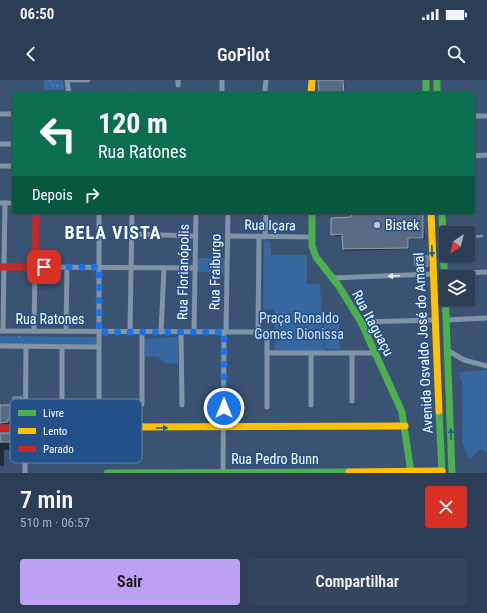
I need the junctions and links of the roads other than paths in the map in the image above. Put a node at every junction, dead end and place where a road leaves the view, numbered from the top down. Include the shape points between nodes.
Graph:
1 (222, 80) edge
2 (266, 80) edge
3 (312, 80) edge
4 (426, 80) edge
5 (437, 80) edge
6 (89, 81) edge
7 (68, 82) edge
8 (265, 90) dead end
9 (69, 92) edge
10 (222, 92) edge
11 (311, 92) edge
12 (426, 92) edge
13 (437, 92) edge
14 (0, 114) edge
15 (12, 114) edge
16 (475, 116) edge
17 (487, 116) edge
18 (0, 144) edge
19 (12, 144) edge
20 (487, 155) edge
21 (475, 156) edge
22 (0, 166) edge
23 (12, 166) edge
24 (3, 202) edge
25 (36, 214) edge
26 (99, 214) edge
27 (132, 214) edge
28 (196, 214) edge
29 (228, 214) edge
30 (266, 214) edge
31 (312, 214) edge
32 (431, 214) edge
33 (442, 214) edge
34 (443, 226) edge
35 (2, 233) edge
36 (131, 234) junction
37 (196, 236) junction
38 (228, 236) junction
39 (475, 236) edge
40 (482, 236) dead end
41 (262, 237) junction
42 (311, 237) junction
43 (2, 267) edge
44 (35, 267) junction
45 (67, 267) junction
46 (99, 267) junction
47 (131, 268) junction
48 (164, 268) junction
49 (195, 268) junction
50 (487, 272) edge
51 (475, 273) edge
52 (433, 274) junction
53 (332, 278) junction
54 (445, 306) edge
55 (434, 307) junction
56 (487, 318) edge
57 (435, 320) junction
58 (446, 320) junction
59 (361, 322) junction
60 (446, 330) junction
61 (2, 331) edge
62 (34, 331) junction
63 (66, 331) junction
64 (99, 332) junction
65 (130, 332) junction
66 (142, 332) junction
67 (162, 332) junction
68 (181, 332) junction
69 (194, 332) junction
70 (225, 332) junction
71 (258, 332) junction
72 (0, 346) edge
73 (27, 346) junction
74 (62, 347) junction
75 (99, 347) junction
76 (447, 350) junction
77 (438, 351) junction
78 (267, 352) junction
79 (311, 353) junction
80 (352, 353) junction
81 (375, 353) junction
82 (487, 366) edge
83 (449, 379) junction
84 (26, 399) edge
85 (62, 399) edge
86 (99, 399) edge
87 (352, 401) dead end
88 (142, 404) dead end
89 (182, 405) dead end
90 (311, 405) dead end
91 (267, 407) dead end
92 (405, 426) junction
93 (142, 427) edge
94 (224, 427) junction
95 (411, 472) edge
96 (442, 472) edge
97 (107, 473) edge
98 (134, 473) edge
99 (223, 473) edge
100 (297, 473) edge
101 (452, 473) edge

1 - 10 street
2 - 8 street
3 - 11 street
4 - 12 street
5 - 13 street
6 - 7 lane
7 - 9 street
14 - 15 street
16 - 17 street
18 - 19 street
20 - 21 street
22 - 23 street
24 - 35 street
25 - 44 street
26 - 46 street
27 - 36 street
28 - 37 street, Rua Florianópolis
29 - 38 street, Rua Fraiburgo
30 - 41 street
31 - 42 street, Rua Itaguaçu
32 -> 52 street, Avenida Osvaldo José do Amaral
33 - 34 street, Avenida Osvaldo José do Amaral
35 - 43 street
36 - 37 street
36 - 47 street
37 - 49 street, Rua Florianópolis
38 - 41 street, Rua Içara
38 - 70 street, Rua Fraiburgo
39 - 40 lane
41 - 42 street, Rua Içara
41 - 71 street
42 - 53 street, Rua Itaguaçu via 316,257
43 - 44 street
43 - 61 street
44 - 45 street
44 - 62 street
45 - 46 street
45 - 63 street
46 - 47 street
46 - 64 street
47 - 48 street
47 - 65 street
48 - 49 street
48 - 67 street
49 - 69 street, Rua Florianópolis
50 - 51 street
52 -> 53 street
52 - 55 street, Avenida Osvaldo José do Amaral
53 - 59 street, Rua Itaguaçu
54 - 58 street, Avenida Osvaldo José do Amaral
55 - 57 street, Avenida Osvaldo José do Amaral
55 - 60 street via 439,304 443,308
56 - 58 street
57 - 59 street
57 - 77 street, Avenida Osvaldo José do Amaral
58 - 60 street, Avenida Osvaldo José do Amaral
59 - 81 street, Rua Itaguaçu
60 - 76 street, Avenida Osvaldo José do Amaral
61 - 62 street, Rua Ratones
62 - 63 street, Rua Ratones
63 - 64 street, Rua Ratones
64 - 65 street, Rua Ratones
64 - 75 street
65 - 66 street, Rua Ratones
66 - 67 street, Rua Ratones
66 - 88 street
67 - 68 street, Rua Ratones
68 - 69 street, Rua Ratones
68 - 89 street
69 - 70 street, Rua Ratones
70 - 71 street, Rua Ratones
70 - 94 street, Rua Fraiburgo
71 - 78 street, Rua Ratones via 267,332
72 - 73 street
73 - 74 street
73 - 84 street
74 - 75 street
74 - 85 street
75 - 86 street
76 - 82 street via 464,360
76 - 83 street, Avenida Osvaldo José do Amaral
77 - 83 street via 441,379
77 - 96 street, Avenida Osvaldo José do Amaral
78 - 79 street
78 - 91 street
79 - 80 street
79 - 90 street
80 - 81 street
80 - 87 street
81 - 92 street, Rua Itaguaçu via 402,412
101 -> 83 street, Avenida Osvaldo José do Amaral
92 - 94 street
92 - 95 street, Rua Itaguaçu
93 -> 94 street
94 - 99 street, Rua Fraiburgo
95 - 96 street, Rua Pedro Bunn
95 - 100 street, Rua Pedro Bunn
97 - 98 street, Rua Pedro Bunn
98 - 99 street, Rua Pedro Bunn
99 - 100 street, Rua Pedro Bunn

